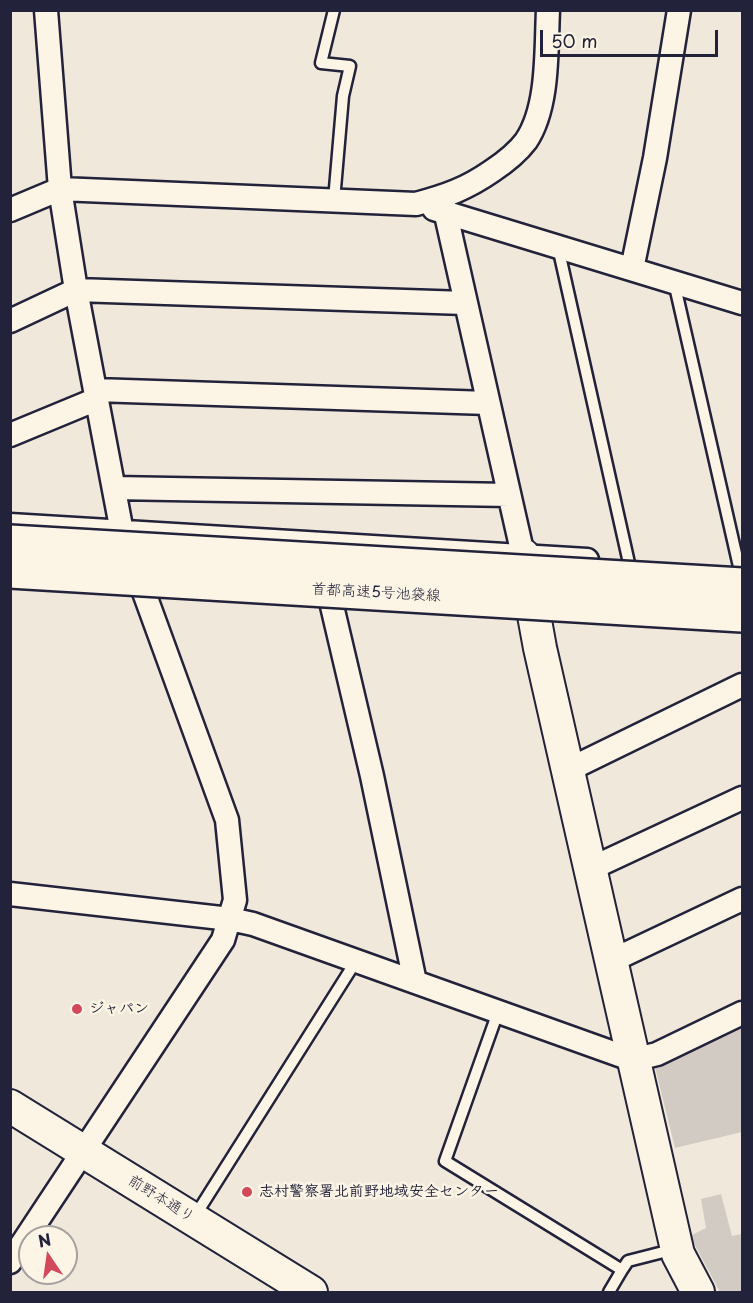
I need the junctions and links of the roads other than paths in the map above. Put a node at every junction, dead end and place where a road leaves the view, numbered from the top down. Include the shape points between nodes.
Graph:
1 (46, 10) edge
2 (334, 10) edge
3 (548, 10) edge
4 (679, 10) edge
5 (60, 189) junction
6 (334, 200) junction
7 (443, 204) junction
8 (10, 210) edge
9 (558, 247) junction
10 (632, 269) junction
11 (674, 282) junction
12 (76, 290) junction
13 (465, 303) junction
14 (742, 303) edge
15 (10, 321) edge
16 (96, 395) junction
17 (488, 403) junction
18 (10, 435) edge
19 (114, 488) junction
20 (509, 495) junction
21 (10, 525) edge
22 (122, 532) junction
23 (10, 542) edge
24 (523, 555) junction
25 (629, 563) junction
26 (10, 571) edge
27 (742, 576) edge
28 (10, 585) edge
29 (146, 593) junction
30 (332, 606) junction
31 (742, 615) edge
32 (533, 618) junction
33 (742, 631) edge
34 (742, 685) edge
35 (568, 770) junction
36 (742, 798) edge
37 (590, 869) junction
38 (10, 894) edge
39 (742, 899) edge
40 (230, 919) junction
41 (356, 961) junction
42 (611, 961) junction
43 (415, 982) junction
44 (498, 1012) junction
45 (742, 1013) edge
46 (633, 1060) junction
47 (10, 1106) edge
48 (83, 1150) junction
49 (194, 1219) junction
50 (677, 1248) junction
51 (10, 1262) edge
52 (622, 1270) junction
53 (311, 1293) edge
54 (609, 1293) edge
55 (698, 1293) edge

1 - 5 street
2 - 6 lane via 321,63 350,66 343,96
3 - 7 street via 542,94 526,140 508,160
4 - 10 street
5 - 6 street
5 - 8 street
5 - 12 street
6 - 7 street
7 - 9 street
7 - 13 street
9 - 10 street
9 - 25 lane
10 - 11 street
11 - 14 street
11 - 27 lane
12 - 13 street
12 - 15 street
12 - 16 street
13 - 17 street
16 - 17 street
16 - 18 street
16 - 19 street
17 - 20 street
19 - 20 street
19 - 22 street
20 - 24 street
21 - 22 street
22 - 24 street
22 - 29 street
23 - 27 highway, 首都高速5号池袋線, bridge
24 - 25 street
24 - 32 street
25 - 27 street
26 - 31 highway, 首都高速5号池袋線, bridge
28 - 29 street
29 - 30 street
29 - 40 street via 227,820 235,900
30 - 32 street
30 - 43 street
32 - 33 street
32 - 35 street
34 - 35 street
35 - 37 street
36 - 37 street
37 - 42 street
38 - 40 street
39 - 42 street
40 - 41 street
40 - 48 street via 223,940
41 - 43 street
41 - 49 lane
42 - 46 street
43 - 44 street
44 - 46 street
44 - 52 lane via 445,1161
45 - 46 street via 657,1054
46 - 50 street
47 - 48 street, 前野本通り
48 - 49 street, 前野本通り
48 - 51 street
49 - 53 street, 前野本通り
50 - 52 lane via 628,1261
50 - 55 street
52 - 54 lane

